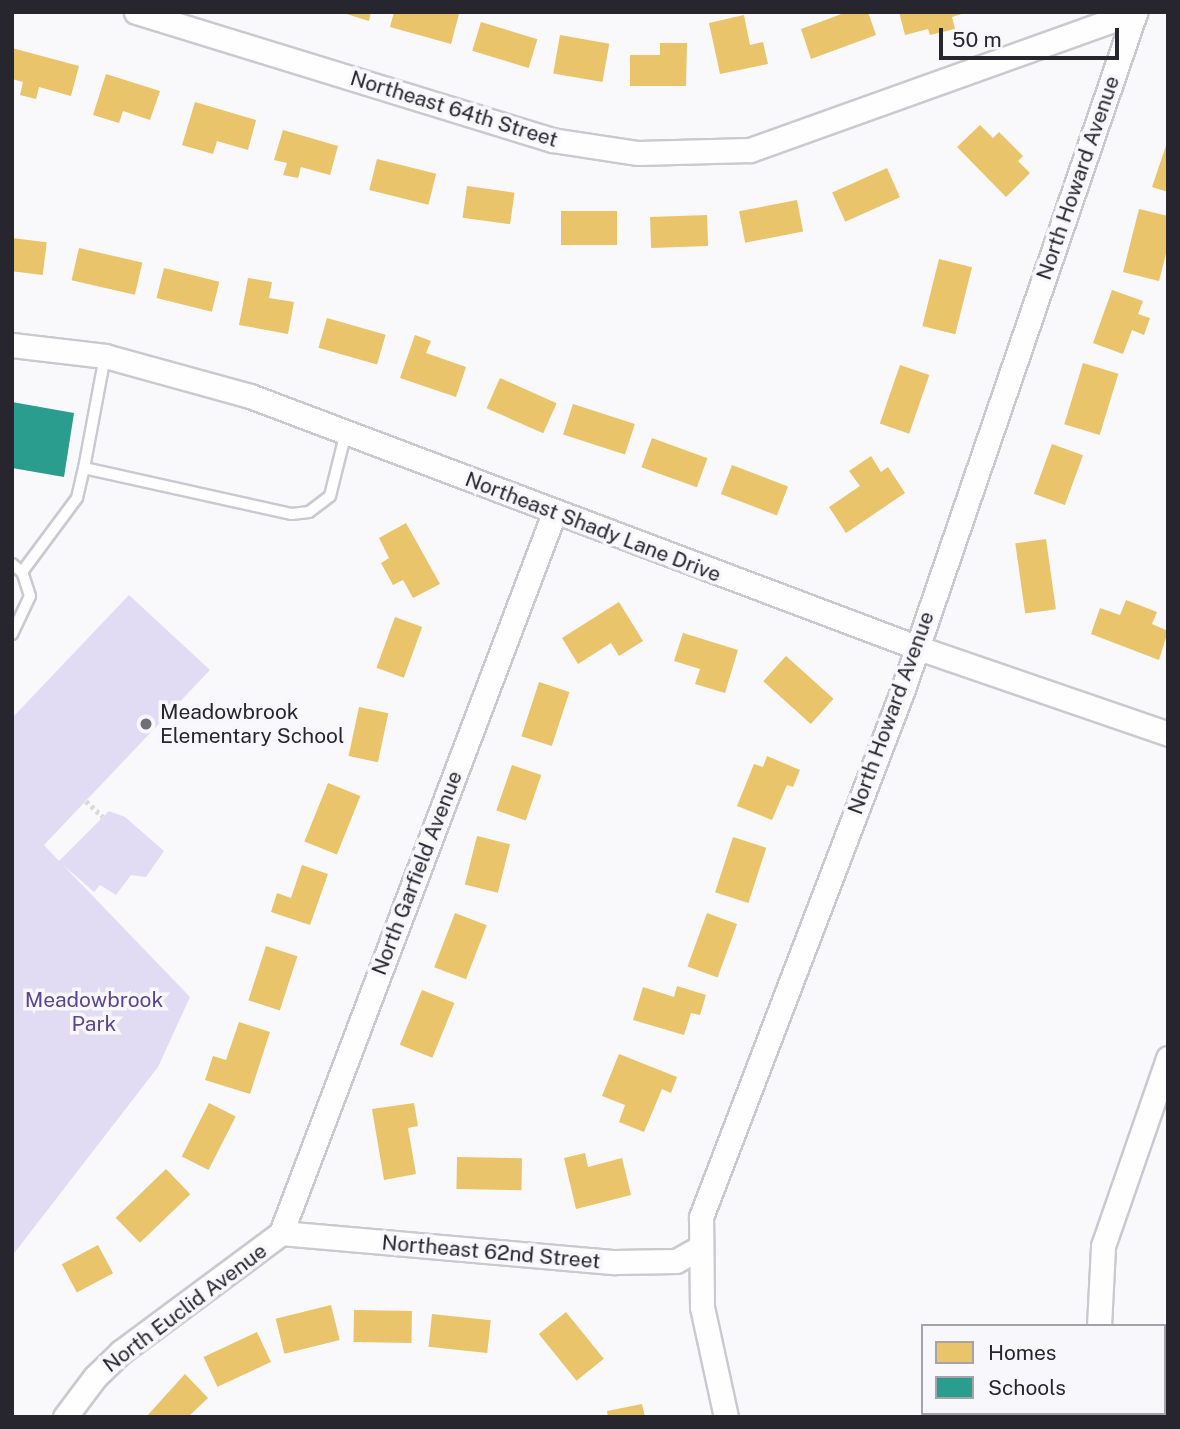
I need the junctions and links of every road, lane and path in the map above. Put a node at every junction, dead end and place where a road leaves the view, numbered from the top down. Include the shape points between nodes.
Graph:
1 (136, 12) edge
2 (1135, 12) edge
3 (12, 345) edge
4 (105, 356) junction
5 (346, 432) junction
6 (84, 468) junction
7 (554, 513) junction
8 (12, 564) edge
9 (22, 572) junction
10 (12, 634) edge
11 (916, 647) junction
12 (1168, 734) edge
13 (86, 800) dead end
14 (103, 817) dead end
15 (1168, 1058) edge
16 (281, 1233) junction
17 (698, 1249) junction
18 (1099, 1324) edge
19 (65, 1417) edge
20 (726, 1417) edge

1 - 2 street, Northeast 64th Street via 551,140 638,153 750,150
2 - 11 street, North Howard Avenue
3 - 4 street, Northeast Shady Lane Drive
4 - 5 street, Northeast Shady Lane Drive via 250,396
4 - 6 lane
5 - 6 lane via 330,496 309,512 292,514
5 - 7 street, Northeast Shady Lane Drive
6 - 9 lane via 77,498
7 - 11 street, Northeast Shady Lane Drive
7 - 16 street, North Garfield Avenue
8 - 9 lane
9 - 10 lane via 30,596
11 - 12 street, Northeast Shady Lane Drive
11 - 17 street, North Howard Avenue via 701,1217
13 - 14 path
15 - 18 street via 1103,1246
16 - 17 street, Northeast 62nd Street via 615,1262 676,1261
16 - 19 street, North Euclid Avenue via 121,1352
17 - 20 street, North Howard Avenue via 702,1307

